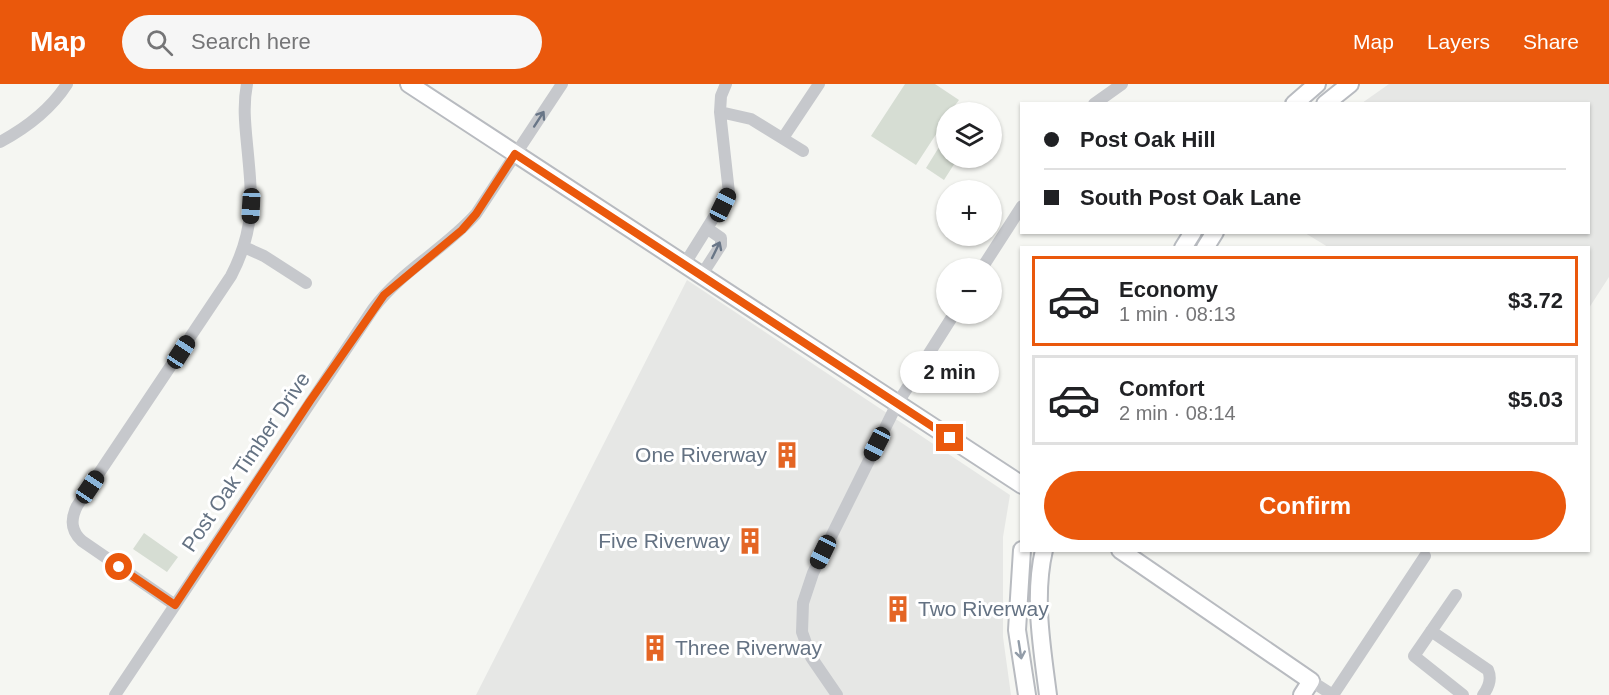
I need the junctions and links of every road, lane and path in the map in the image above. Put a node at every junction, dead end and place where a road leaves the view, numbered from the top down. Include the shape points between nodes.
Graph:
1 (247, 84) edge
2 (409, 84) edge
3 (562, 84) edge
4 (726, 84) edge
5 (819, 84) edge
6 (1122, 84) edge
7 (1317, 84) edge
8 (1350, 84) edge
9 (62, 86) edge
10 (1097, 102) edge
11 (1296, 102) edge
12 (1328, 102) edge
13 (720, 112) junction
14 (783, 138) junction
15 (0, 142) edge
16 (803, 151) dead end
17 (515, 154) junction
18 (1020, 209) edge
19 (708, 229) junction
20 (244, 247) junction
21 (988, 258) edge
22 (684, 265) junction
23 (701, 276) junction
24 (306, 283) dead end
25 (948, 324) edge
26 (897, 404) junction
27 (1019, 481) edge
28 (1022, 552) edge
29 (1044, 552) edge
30 (1123, 552) edge
31 (1425, 556) dead end
32 (1456, 595) dead end
33 (175, 605) junction
34 (1431, 632) junction
35 (1307, 688) edge
36 (115, 695) edge
37 (837, 695) edge
38 (1027, 695) edge
39 (1048, 695) edge
40 (1333, 695) edge
41 (1463, 695) edge
42 (1484, 695) edge

1 - 20 street via 244,113 251,206
2 - 17 main road
17 -> 3 street, Post Oak Timber Drive
4 - 13 street
5 - 14 street
6 - 10 street
7 - 11 main road
8 - 12 main road
9 - 15 street via 40,115
13 - 14 street via 751,119
13 - 19 street via 729,193
14 - 16 street
17 - 22 main road
17 - 33 street, Post Oak Timber Drive via 462,230 384,295
18 - 21 street
19 - 22 street
23 -> 19 street via 721,245 721,238
20 - 24 street
20 - 33 street via 231,276 77,506 72,524 82,541
22 - 23 main road
23 - 26 main road
25 - 26 street
26 - 27 main road
26 - 37 street via 813,573 804,603 802,632 811,657
28 -> 38 main road via 1017,630
29 - 39 main road via 1039,628
30 - 35 main road
31 - 40 street
32 - 34 street
33 - 36 street, Post Oak Timber Drive
34 - 41 street via 1414,656
34 - 42 street via 1488,670 1490,682
35 - 40 street

